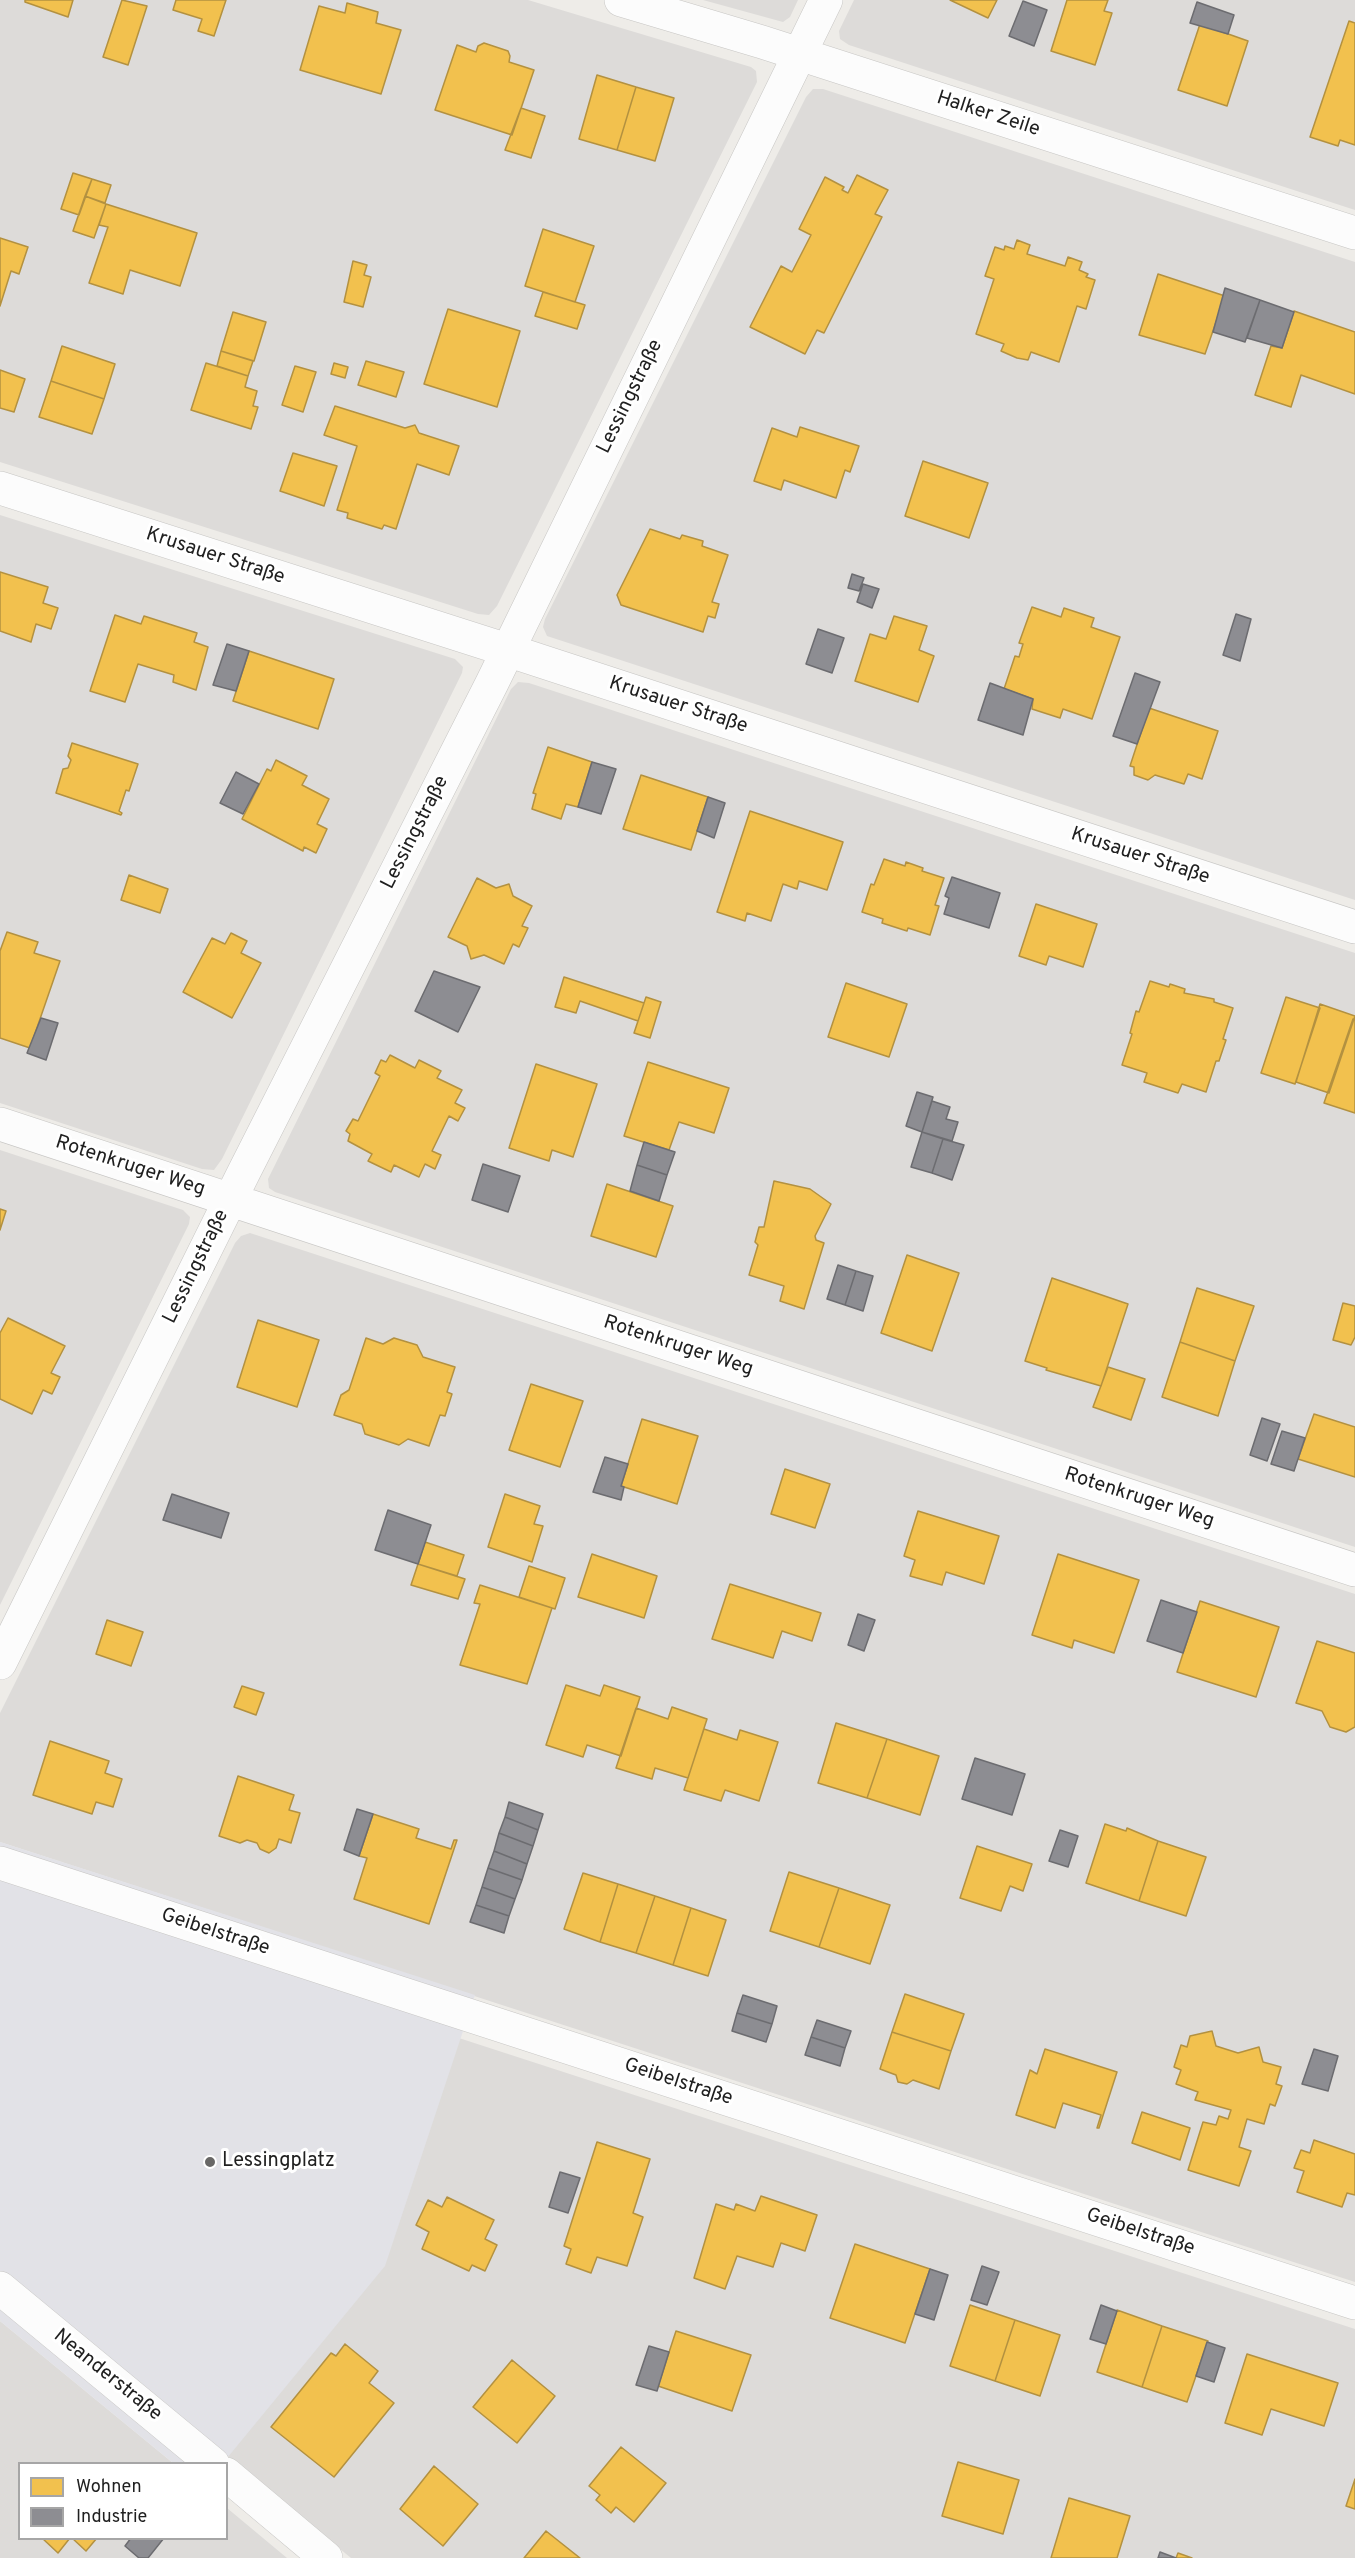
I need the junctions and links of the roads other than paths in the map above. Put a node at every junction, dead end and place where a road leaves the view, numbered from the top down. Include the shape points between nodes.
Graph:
1 (621, 0) edge
2 (826, 0) edge
3 (799, 54) junction
4 (1355, 233) edge
5 (0, 488) edge
6 (507, 650) junction
7 (1355, 927) edge
8 (0, 1124) edge
9 (230, 1199) junction
10 (1355, 1570) edge
11 (0, 1663) edge
12 (0, 1863) edge
13 (0, 2288) edge
14 (1355, 2303) edge
15 (212, 2462) edge
16 (228, 2477) edge
17 (326, 2558) edge

1 - 3 street, Halker Zeile
2 - 3 street, Lessingstraße
3 - 4 street, Halker Zeile
3 - 6 street, Lessingstraße
5 - 6 street, Krusauer Straße
6 - 7 street, Krusauer Straße
6 - 9 street, Lessingstraße
8 - 9 street, Rotenkruger Weg
9 - 10 street, Rotenkruger Weg
9 - 11 street, Lessingstraße
12 - 14 street, Geibelstraße
13 - 15 street, Neanderstraße
16 - 17 street

